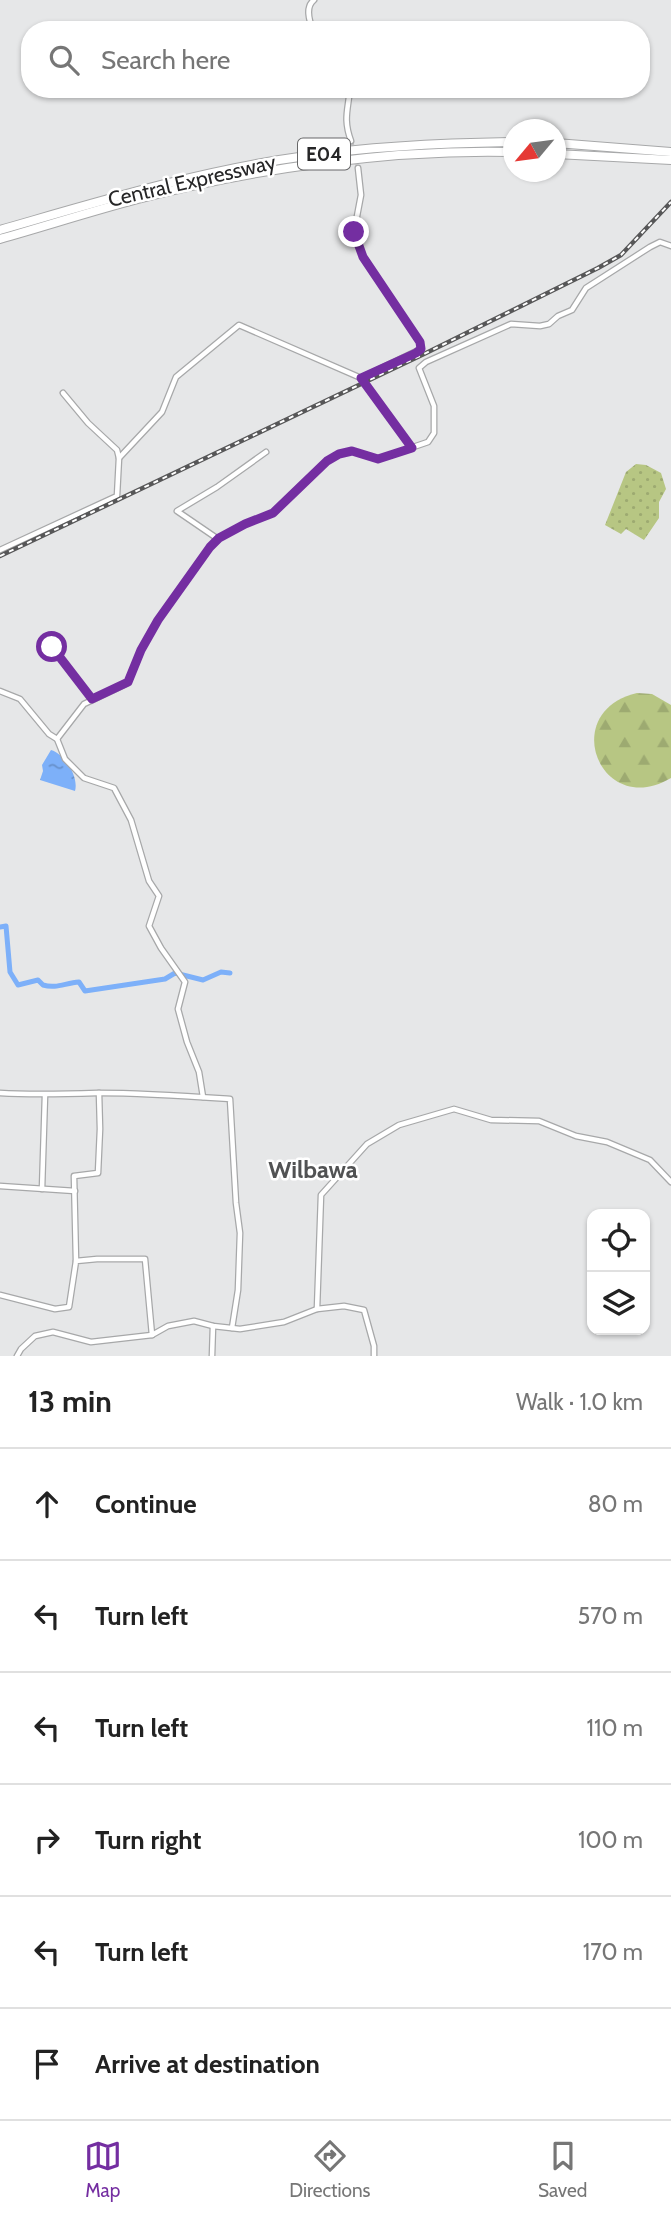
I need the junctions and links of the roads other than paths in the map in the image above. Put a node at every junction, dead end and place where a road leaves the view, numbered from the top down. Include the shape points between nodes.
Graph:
1 (314, 0) edge
2 (311, 21) edge
3 (348, 98) edge
4 (351, 141) tunnel mouth
5 (503, 142) edge
6 (566, 144) edge
7 (503, 152) edge
8 (671, 152) edge
9 (566, 155) edge
10 (671, 160) edge
11 (359, 168) tunnel mouth
12 (139, 195) junction
13 (0, 230) edge
14 (0, 239) edge
15 (671, 246) edge
16 (361, 378) junction
17 (63, 393) dead end
18 (412, 448) junction
19 (266, 452) dead end
20 (119, 458) junction
21 (218, 539) junction
22 (0, 550) edge
23 (52, 647) dead end
24 (0, 691) edge
25 (92, 699) junction
26 (57, 739) junction
27 (0, 1093) edge
28 (99, 1093) junction
29 (45, 1095) junction
30 (203, 1097) junction
31 (671, 1182) edge
32 (0, 1186) edge
33 (42, 1189) junction
34 (75, 1191) junction
35 (76, 1261) junction
36 (0, 1296) edge
37 (317, 1309) junction
38 (213, 1326) junction
39 (232, 1328) junction
40 (152, 1335) junction
41 (18, 1356) edge
42 (212, 1356) edge
43 (374, 1356) edge

1 - 2 street via 308,10
3 - 4 street via 346,128
5 - 12 highway, Central Expressway / E04 via 424,143 305,156 212,173
6 - 8 highway
7 - 12 highway, Central Expressway / E04 via 343,161
9 - 10 highway
11 - 16 street via 361,195 354,232 363,257 421,349
12 - 13 highway, Central Expressway / E04
12 - 14 highway, Central Expressway / E04
15 - 18 street via 660,242 650,247 586,288 572,310 549,324 511,324 426,362 419,368 434,406 434,433 428,442
16 - 18 street
16 - 20 street via 239,325 176,377 162,412
17 - 20 street via 117,450
18 - 21 street via 378,459 352,451 339,454 273,513
19 - 21 street via 177,511
20 - 22 street via 117,496
21 - 25 street via 158,620 128,682
23 - 25 street
24 - 26 street via 20,699
25 - 26 street
26 - 30 street via 65,759 84,778 114,788 131,820 149,881 159,897 149,926 185,982 178,1009
27 - 29 street
28 - 29 street
28 - 30 street
28 - 34 street via 98,1173 74,1176
29 - 33 street
30 - 39 street via 230,1099 240,1233
31 - 37 street via 650,1160 539,1121 491,1120 454,1109 399,1125 367,1144 321,1195
32 - 33 street
33 - 34 street
34 - 35 street
35 - 36 street via 69,1307 54,1309
35 - 40 street via 145,1259
37 - 39 street via 284,1322
37 - 43 street via 344,1306 364,1310
38 - 39 street
38 - 40 street via 194,1321
38 - 42 street
40 - 41 street via 92,1342 53,1332 36,1336

